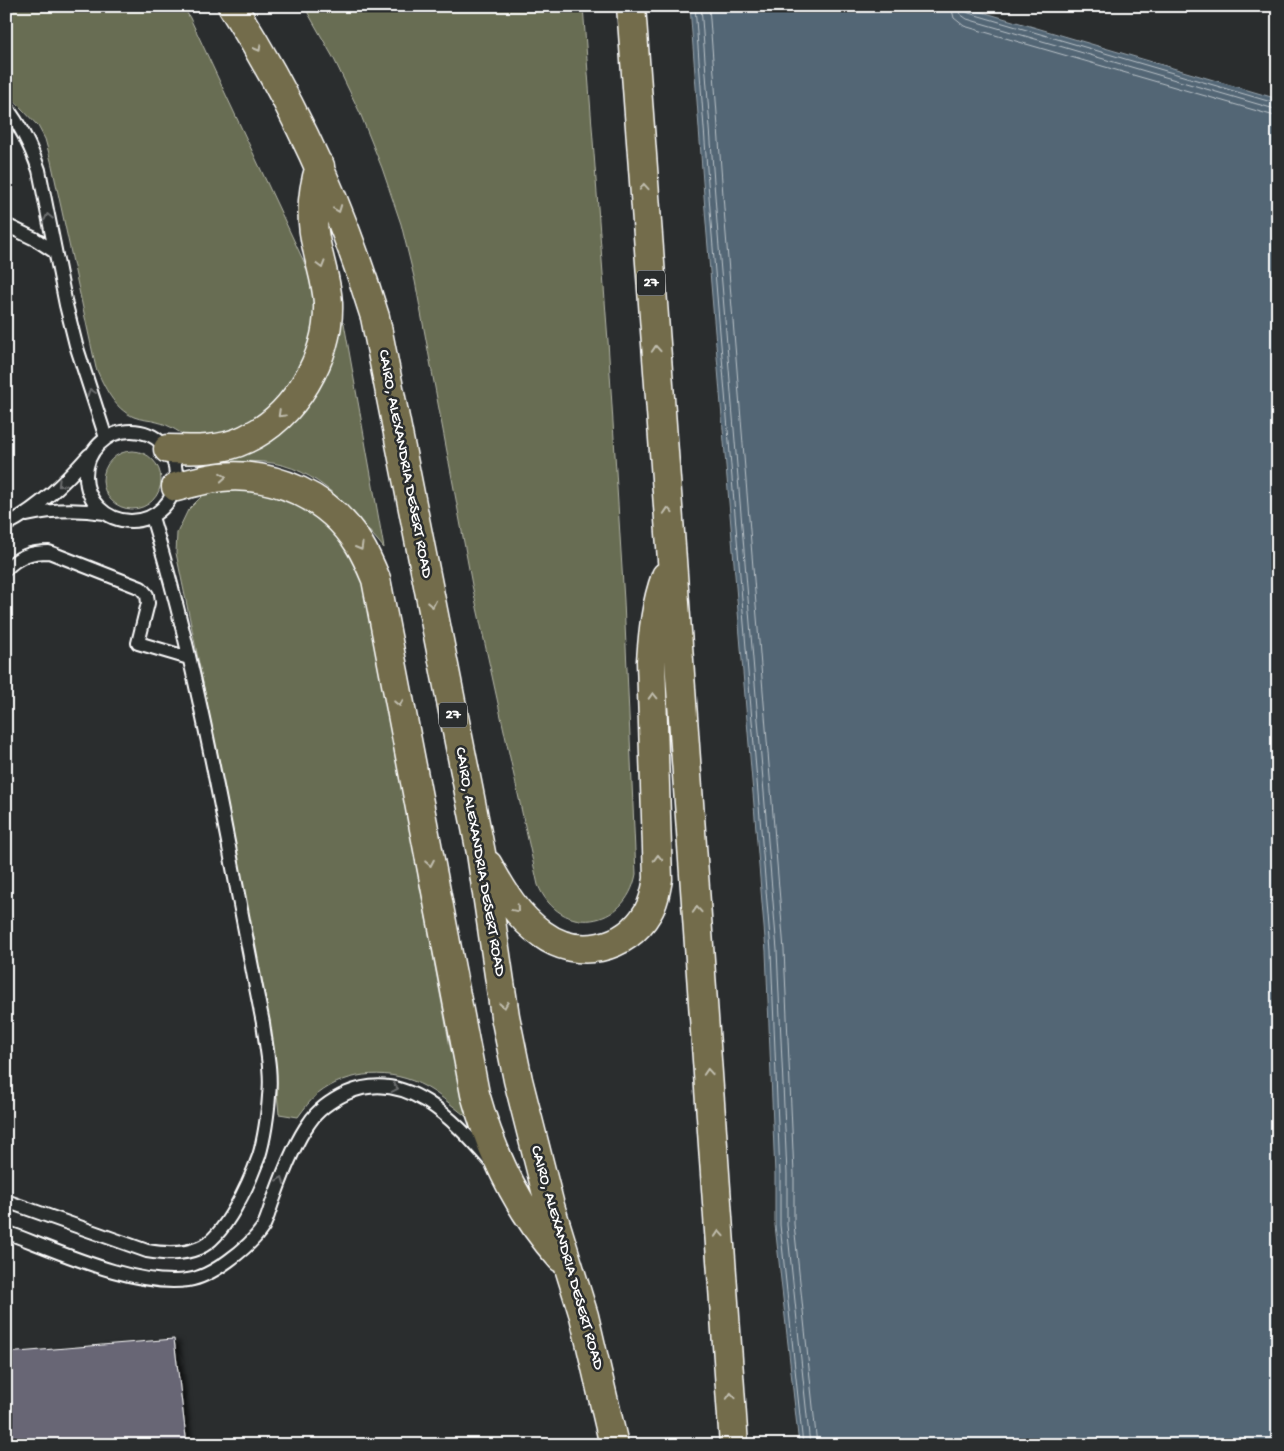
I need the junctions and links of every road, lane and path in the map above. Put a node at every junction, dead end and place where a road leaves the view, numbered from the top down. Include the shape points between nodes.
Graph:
1 (232, 6) edge
2 (631, 6) edge
3 (6, 107) edge
4 (320, 166) junction
5 (6, 225) edge
6 (55, 252) junction
7 (106, 438) junction
8 (168, 448) junction
9 (94, 449) junction
10 (176, 487) junction
11 (105, 513) junction
12 (25, 516) junction
13 (152, 517) junction
14 (6, 525) edge
15 (672, 560) junction
16 (6, 569) edge
17 (189, 658) junction
18 (481, 853) junction
19 (508, 1183) junction
20 (6, 1201) edge
21 (6, 1232) edge
22 (570, 1268) junction
23 (614, 1445) edge
24 (734, 1445) edge

1 -> 4 highway, CAIRO, ALEXANDRIA DESERT ROAD / 27 via 277,80
15 -> 2 highway, 27
6 -> 3 lane via 39,170 21,128
4 -> 8 highway via 314,184 312,217 328,306 323,339 311,375 283,412 246,440 212,448
4 -> 18 highway, CAIRO, ALEXANDRIA DESERT ROAD / 27 via 350,240 375,316
5 - 6 lane
7 -> 6 lane via 76,345
7 - 8 lane via 133,430 158,439
7 - 9 lane
8 - 10 lane via 176,467
9 - 11 lane via 88,462 88,491
9 -> 12 lane via 59,487
10 - 13 lane via 171,499
10 -> 19 highway via 205,479 236,476 285,484 334,514 348,528 368,561 376,579 474,1094
11 - 12 lane via 56,510
11 - 13 lane via 128,521
12 - 14 lane
13 - 17 lane
18 -> 15 highway, 27 via 516,910 558,944 575,949 609,945 625,937 648,912 658,879 651,661 659,601
24 -> 15 highway, 27
16 - 17 lane via 15,560 33,552 49,552 141,588 147,594 148,603 138,643
17 - 20 lane via 263,1023 270,1094 259,1155 228,1220 217,1235 201,1247 188,1251 169,1254 147,1251
18 -> 22 highway, CAIRO, ALEXANDRIA DESERT ROAD / 27 via 505,1016 518,1080
21 -> 19 lane via 114,1272 141,1278 188,1280 207,1274 238,1254 264,1226 308,1123 335,1098 370,1086 408,1091 424,1099 461,1129
19 - 22 highway via 536,1228
22 - 23 highway, CAIRO, ALEXANDRIA DESERT ROAD / 27 via 597,1365

